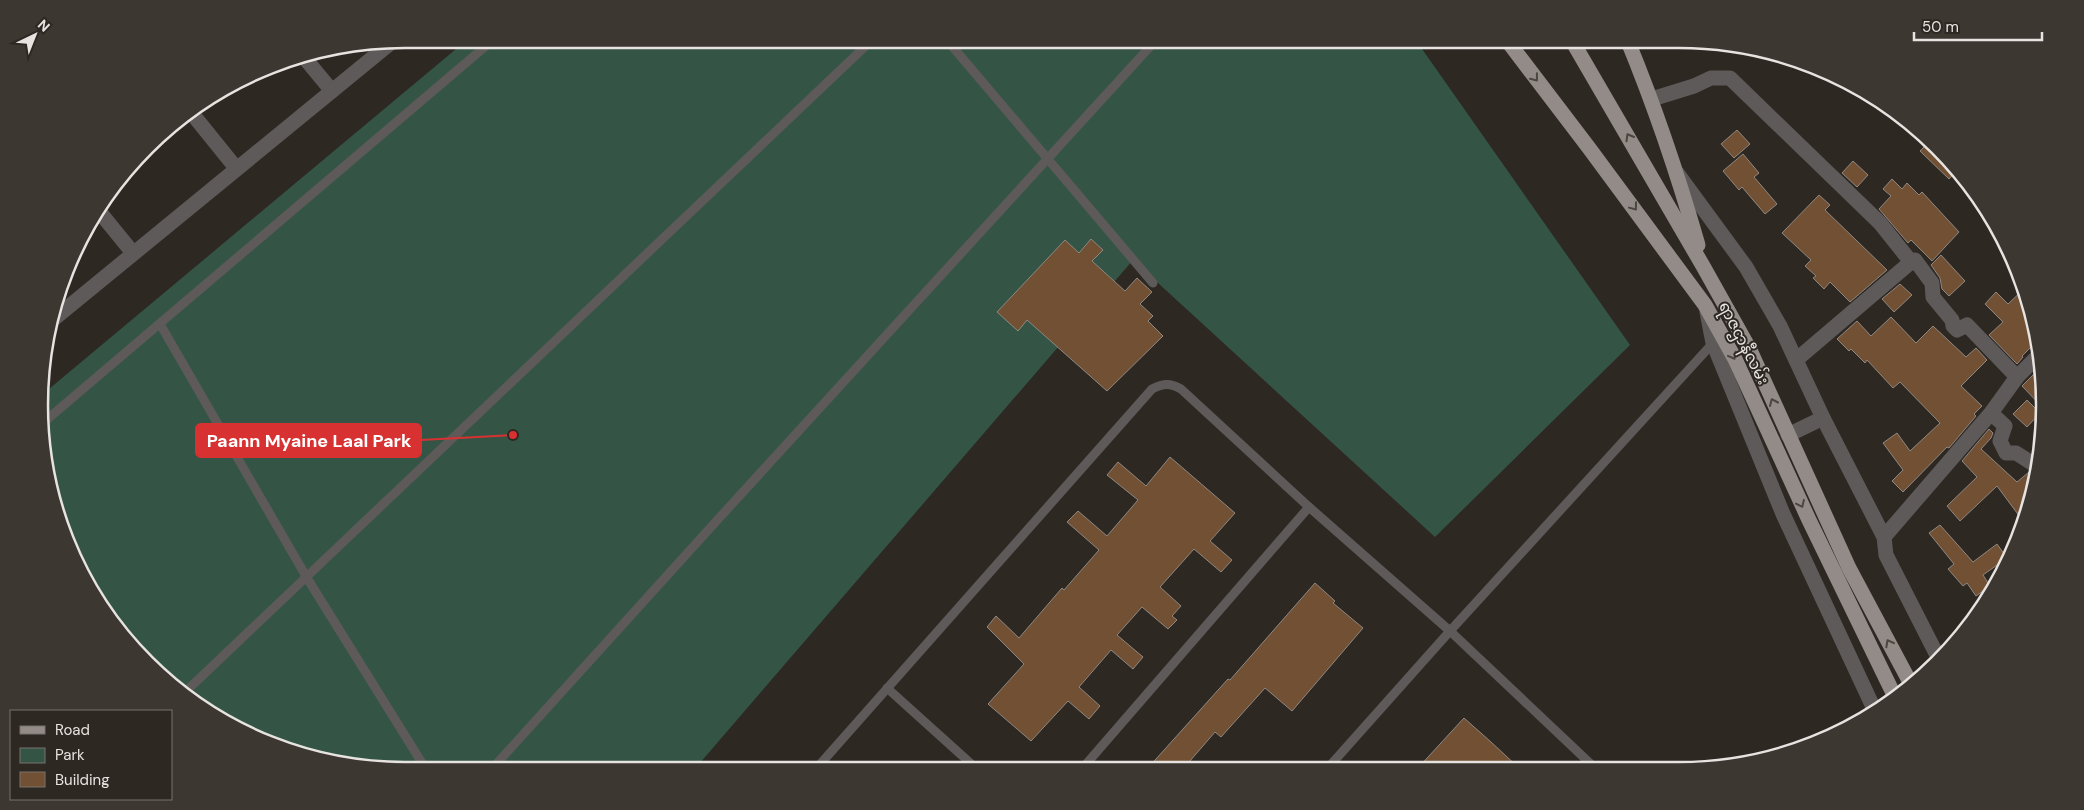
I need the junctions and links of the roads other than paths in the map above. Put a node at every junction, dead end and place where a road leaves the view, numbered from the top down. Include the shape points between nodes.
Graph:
1 (384, 48) edge
2 (483, 48) edge
3 (863, 48) edge
4 (954, 48) edge
5 (1149, 48) edge
6 (1513, 48) edge
7 (1576, 48) edge
8 (1631, 48) edge
9 (307, 61) edge
10 (332, 91) junction
11 (1652, 99) junction
12 (194, 116) edge
13 (1048, 158) junction
14 (236, 168) junction
15 (1678, 173) junction
16 (102, 215) edge
17 (133, 253) junction
18 (1911, 262) junction
19 (1704, 266) junction
20 (1152, 283) dead end
21 (1705, 306) junction
22 (59, 314) edge
23 (160, 324) junction
24 (1713, 343) junction
25 (1796, 360) junction
26 (2033, 360) edge
27 (2017, 377) junction
28 (1991, 413) junction
29 (1823, 418) junction
30 (48, 419) edge
31 (1788, 436) junction
32 (2032, 463) edge
33 (1310, 507) junction
34 (1884, 537) junction
35 (307, 578) junction
36 (1450, 631) junction
37 (1936, 654) edge
38 (1908, 679) edge
39 (887, 688) junction
40 (188, 690) edge
41 (1893, 692) edge
42 (1872, 706) edge
43 (421, 762) edge
44 (498, 762) edge
45 (822, 762) edge
46 (969, 762) edge
47 (1088, 762) edge
48 (1334, 762) edge
49 (1589, 762) edge

1 - 10 street
2 - 23 lane
3 - 35 lane
4 - 13 lane
5 - 13 lane
6 -> 21 main road, ရာဇဌာနီလမ်း
19 -> 7 main road, ရာဇဌာနီလမ်း
8 - 11 main road
9 - 10 street
10 - 14 street
11 - 15 main road
11 - 18 street via 1711,78 1730,78 1880,223
12 - 14 street
13 - 20 lane
13 - 44 lane
14 - 17 street
15 - 19 main road
15 - 25 street via 1746,267
16 - 17 street
17 - 22 street
18 - 25 street
18 - 27 street via 1915,260 1932,283 1933,297 1952,320 1953,326 1957,330 1967,325
19 - 21 main road
31 -> 19 main road, ရာဇဌာနီလမ်း via 1750,350
21 - 24 street
21 -> 41 main road, ရာဇဌာနီလမ်း via 1735,359
23 - 30 lane
23 - 35 lane
24 - 36 lane
24 - 42 street via 1783,514
25 - 29 street
26 - 27 street
27 - 28 street
28 - 32 street via 2004,426 2000,441 2006,453 2016,453
28 - 34 street
29 - 31 street
29 - 34 street
38 -> 31 main road, ရာဇဌာနီလမ်း via 1848,568
33 - 36 lane
33 - 39 lane via 1181,389 1172,384 1161,384 1152,389
33 - 47 lane
34 - 37 street via 1886,555
35 - 40 lane
35 - 43 lane
36 - 48 lane
36 - 49 lane
39 - 45 lane
39 - 46 lane

